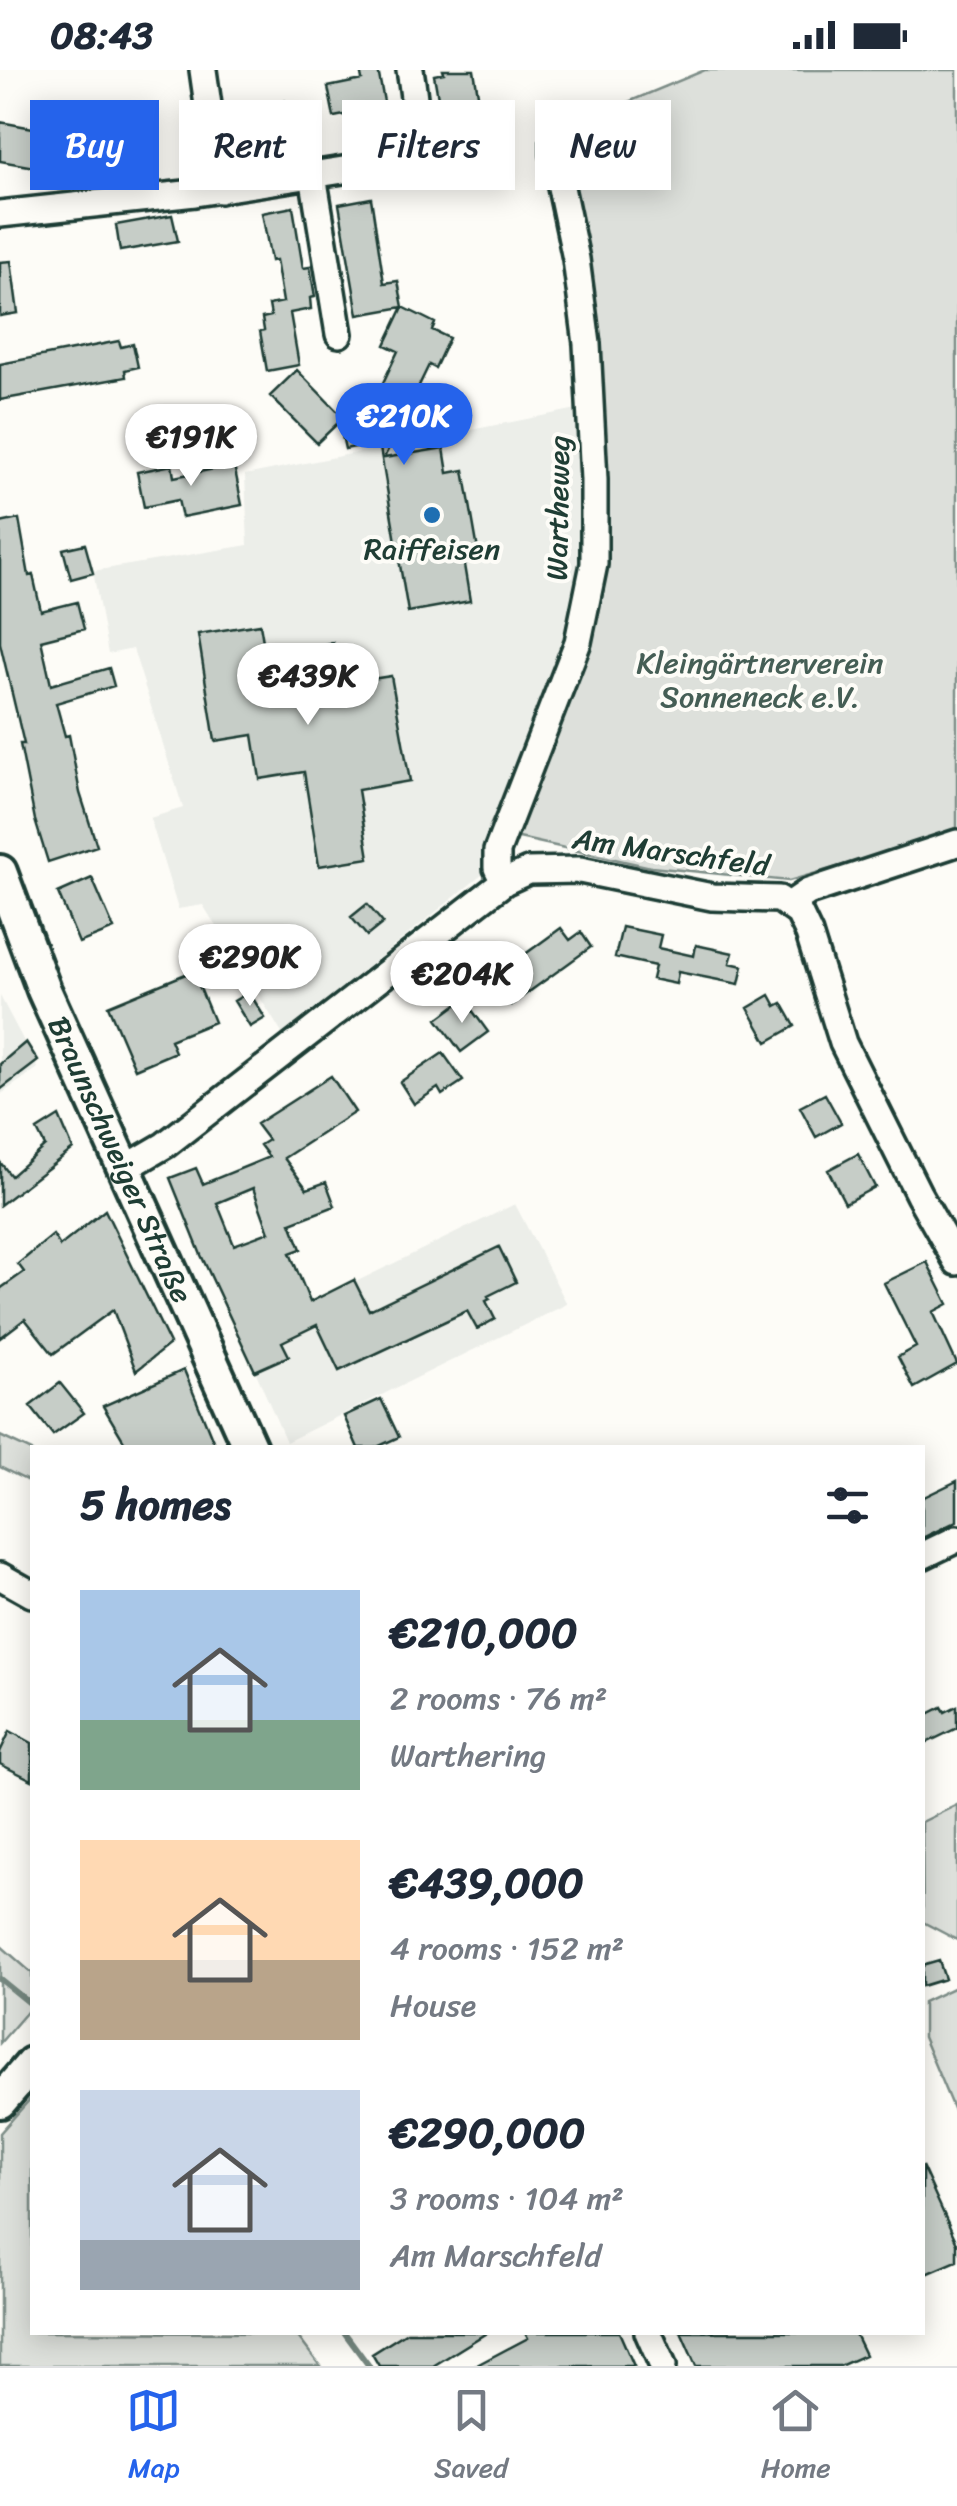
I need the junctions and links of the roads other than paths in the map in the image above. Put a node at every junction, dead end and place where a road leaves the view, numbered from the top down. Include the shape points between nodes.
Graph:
1 (203, 70) edge
2 (410, 70) edge
3 (207, 100) edge
4 (322, 174) edge
5 (220, 190) edge
6 (315, 190) edge
7 (562, 190) edge
8 (0, 214) edge
9 (339, 334) dead end
10 (957, 843) edge
11 (0, 872) edge
12 (504, 882) junction
13 (789, 905) junction
14 (124, 1168) junction
15 (957, 1262) edge
16 (249, 1445) edge
17 (957, 1540) edge
18 (925, 1555) edge
19 (0, 1576) edge
20 (30, 1593) edge
21 (30, 2066) edge
22 (0, 2100) edge
23 (649, 2335) edge
24 (663, 2366) edge

1 - 3 street
2 - 4 street via 418,115 401,161
5 - 8 street
6 - 9 street
7 - 12 street, Wartheweg via 587,344 594,564 578,642 497,851
10 - 13 street via 808,892
11 - 14 main road, Braunschweiger Straße via 44,990
12 - 13 street, Am Marschfeld via 528,871 580,870
12 - 14 street, Am Marschfeld via 165,1144
13 - 15 street, Am Marschfeld via 805,924 857,1073
14 - 16 main road, Braunschweiger Straße
17 - 18 street
19 - 20 street
21 - 22 main road
23 - 24 street

